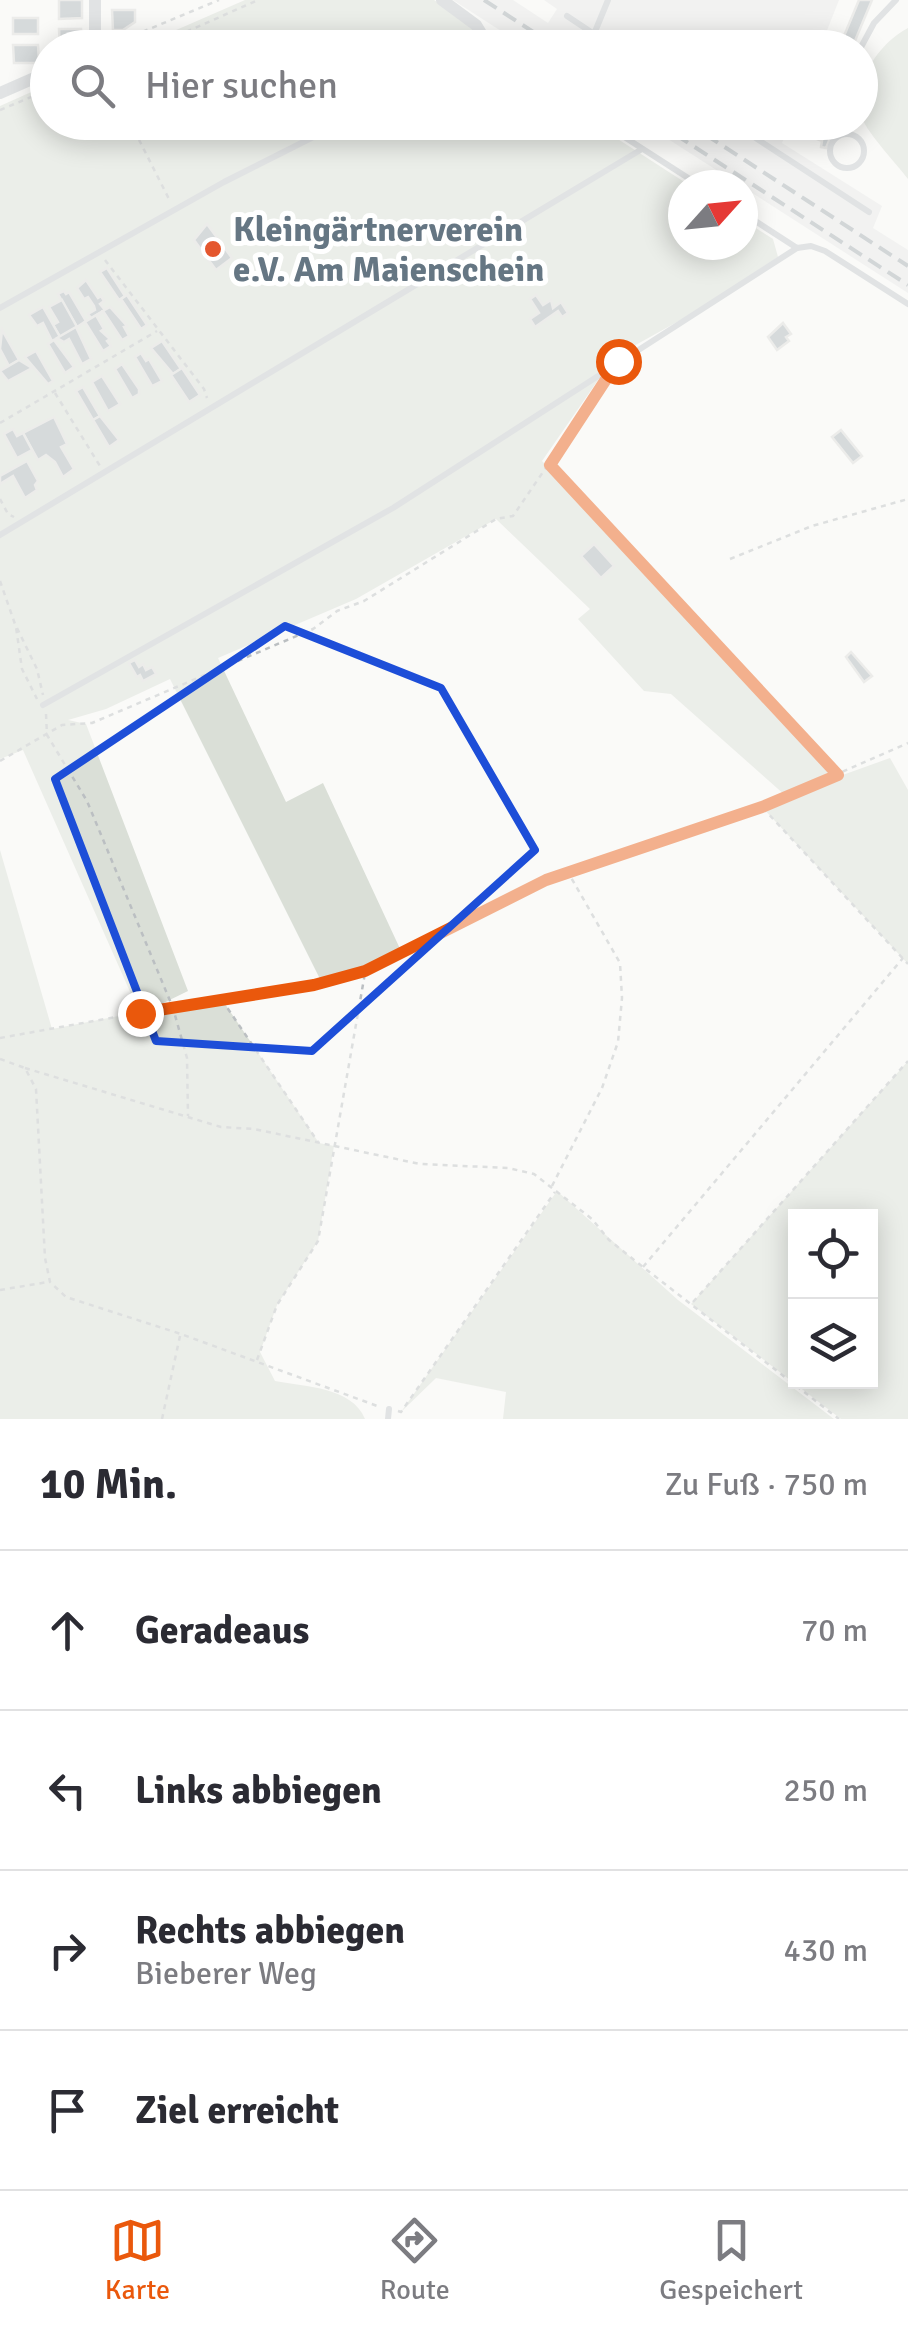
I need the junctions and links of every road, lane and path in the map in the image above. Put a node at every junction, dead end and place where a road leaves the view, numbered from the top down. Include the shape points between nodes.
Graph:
1 (94, 0) edge
2 (219, 0) edge
3 (258, 0) edge
4 (442, 0) edge
5 (608, 0) edge
6 (896, 0) edge
7 (567, 16) dead end
8 (95, 30) edge
9 (148, 30) edge
10 (190, 30) edge
11 (479, 30) edge
12 (588, 30) edge
13 (596, 30) edge
14 (870, 30) edge
15 (30, 80) edge
16 (0, 93) edge
17 (30, 98) edge
18 (0, 110) edge
19 (139, 140) edge
20 (308, 140) edge
21 (628, 140) edge
22 (758, 140) edge
23 (834, 140) edge
24 (860, 140) edge
25 (642, 149) junction
26 (675, 170) edge
27 (174, 210) junction
28 (869, 212) dead end
29 (758, 223) edge
30 (798, 248) junction
31 (104, 257) dead end
32 (908, 304) edge
33 (0, 308) edge
34 (157, 331) junction
35 (618, 361) junction
36 (54, 392) junction
37 (205, 403) dead end
38 (0, 422) edge
39 (550, 465) junction
40 (100, 466) dead end
41 (0, 499) edge
42 (908, 499) edge
43 (18, 515) dead end
44 (0, 535) edge
45 (730, 558) dead end
46 (0, 581) edge
47 (16, 627) junction
48 (42, 704) junction
49 (47, 735) junction
50 (908, 743) edge
51 (0, 761) edge
52 (838, 775) junction
53 (762, 807) junction
54 (569, 872) junction
55 (903, 958) junction
56 (908, 964) edge
57 (365, 971) junction
58 (220, 998) junction
59 (172, 1008) junction
60 (0, 1038) edge
61 (0, 1059) edge
62 (908, 1060) edge
63 (25, 1068) junction
64 (188, 1117) junction
65 (319, 1143) junction
66 (334, 1146) junction
67 (552, 1187) junction
68 (557, 1190) junction
69 (643, 1267) junction
70 (50, 1282) junction
71 (0, 1290) edge
72 (691, 1304) junction
73 (181, 1334) junction
74 (256, 1362) junction
75 (388, 1409) junction
76 (162, 1419) edge
77 (388, 1419) edge
78 (839, 1419) edge

1 - 8 street
2 - 9 path
3 - 10 path
4 - 11 street
5 - 13 lane
6 - 14 lane
7 - 12 lane
15 - 16 street
17 - 18 path
19 - 27 path
20 - 27 lane
21 - 25 lane
22 - 28 lane
23 - 24 lane via 832,159 855,167 864,158
25 - 26 lane
25 - 44 lane
27 - 33 lane
29 - 30 lane
30 - 32 lane via 819,248
30 - 35 lane
31 - 34 path
34 - 36 path
34 - 37 path via 204,390
35 - 39 path
35 - 48 lane via 392,508
36 - 38 path
36 - 40 path
39 - 49 path via 513,516 496,519 364,602 92,723
39 - 52 path
41 - 43 path via 8,514
42 - 45 path
46 - 47 path
47 - 48 path via 37,669
47 - 48 path via 24,676
48 - 49 path
49 - 51 path
49 - 59 path via 87,801
50 - 52 path
52 - 53 path
53 - 54 path
53 - 55 path
54 - 57 path
54 - 67 path via 620,963 622,998 618,1042 602,1088
55 - 56 path
55 - 69 path
57 - 58 path
57 - 66 path
58 - 59 path
58 - 65 path
59 - 60 path
59 - 64 path via 187,1058
61 - 63 path
62 - 72 path
63 - 64 path
63 - 70 path via 36,1089
64 - 65 path
65 - 66 path
66 - 67 path via 420,1164 508,1168
66 - 74 path via 318,1241 277,1305
67 - 68 path
68 - 69 path
68 - 75 path via 401,1412
69 - 72 path
70 - 71 path
70 - 73 path via 66,1297
72 - 78 path
73 - 74 path
73 - 76 path
74 - 75 path
75 - 77 lane

